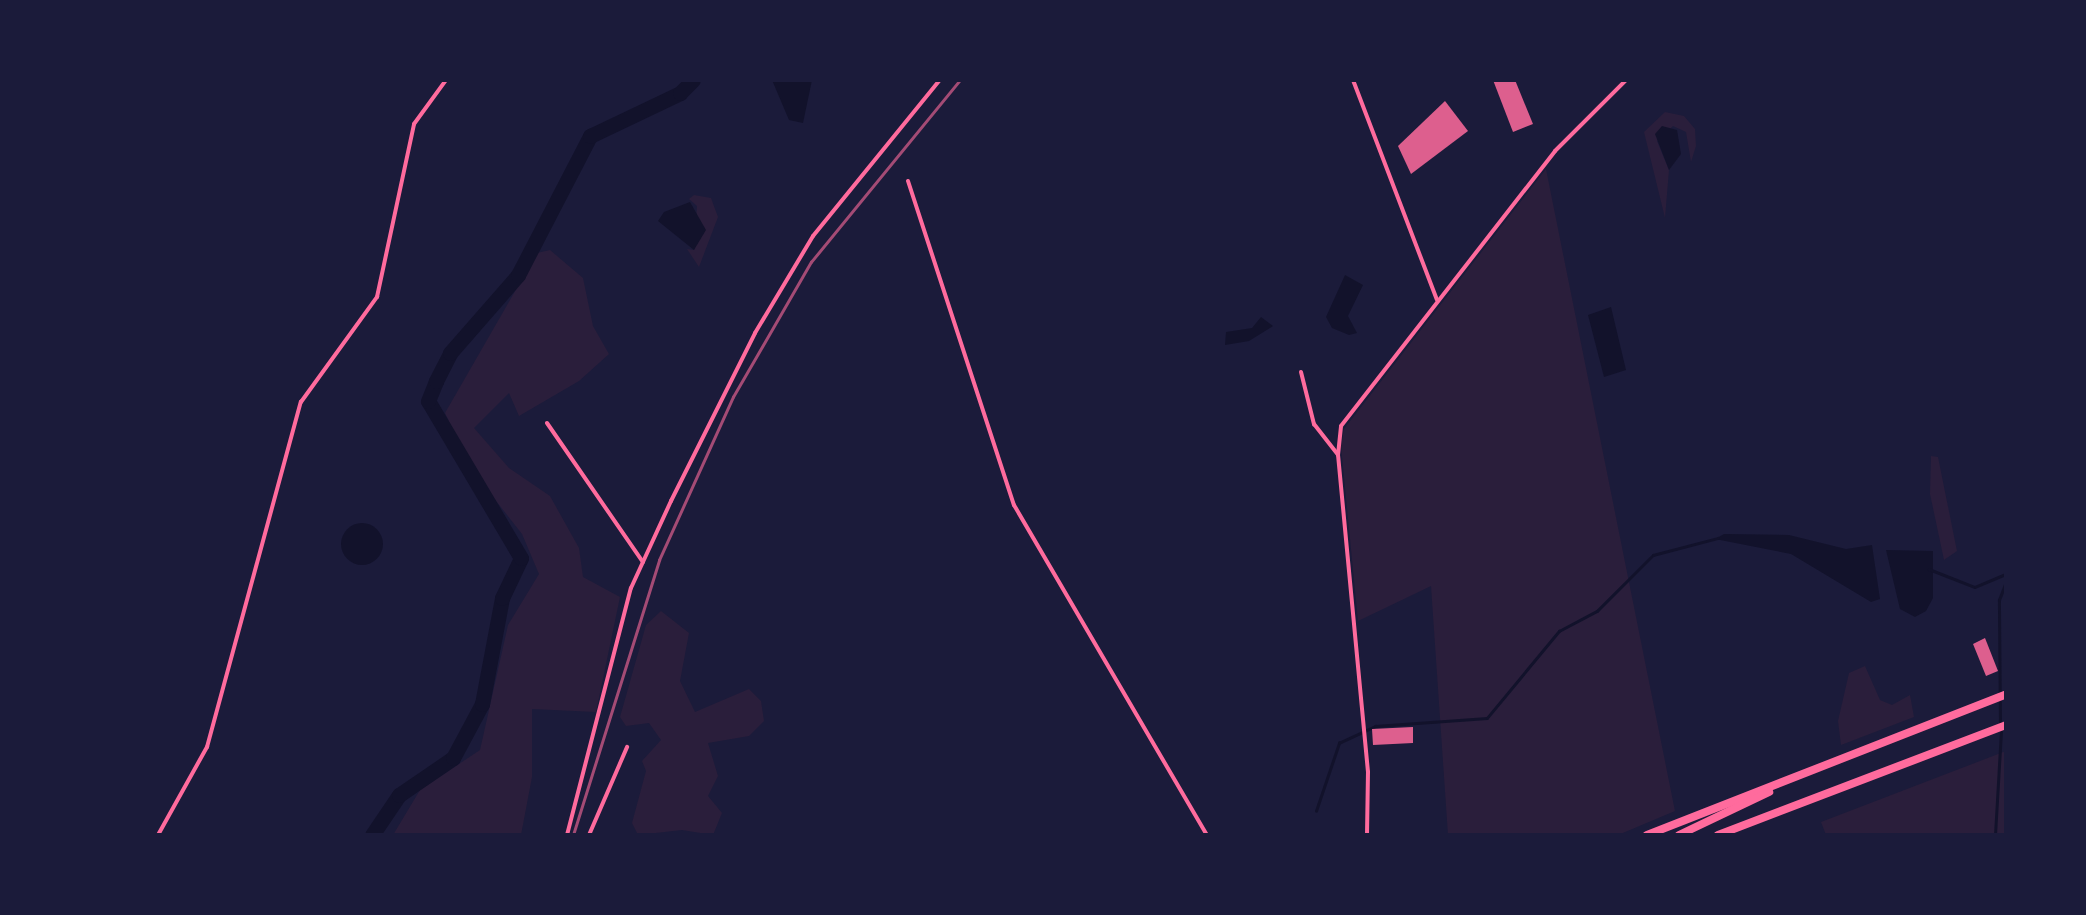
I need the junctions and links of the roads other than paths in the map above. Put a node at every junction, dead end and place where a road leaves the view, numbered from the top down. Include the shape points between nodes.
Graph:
1 (446, 80) edge
2 (940, 80) edge
3 (1353, 80) edge
4 (1626, 80) edge
5 (908, 180) dead end
6 (1437, 300) junction
7 (1300, 372) dead end
8 (547, 423) dead end
9 (1338, 456) junction
10 (643, 562) junction
11 (2006, 694) edge
12 (2006, 725) edge
13 (627, 747) dead end
14 (1781, 784) junction
15 (1742, 830) edge
16 (158, 835) edge
17 (567, 835) edge
18 (589, 835) edge
19 (1207, 835) edge
20 (1367, 835) edge
21 (1647, 835) edge
22 (1679, 835) edge
23 (1719, 835) edge

1 - 16 street via 414,124 377,298 300,402 207,746
2 - 10 street via 814,236 755,333
3 - 6 street
4 - 6 street via 1554,150
5 - 19 street via 1014,505
6 - 9 street via 1348,414
7 - 9 street via 1314,424
8 - 10 street
9 - 20 street via 1364,720
10 - 17 street
11 - 14 highway
12 - 15 highway
13 - 18 street
14 - 21 highway
14 - 22 highway
15 - 23 highway

